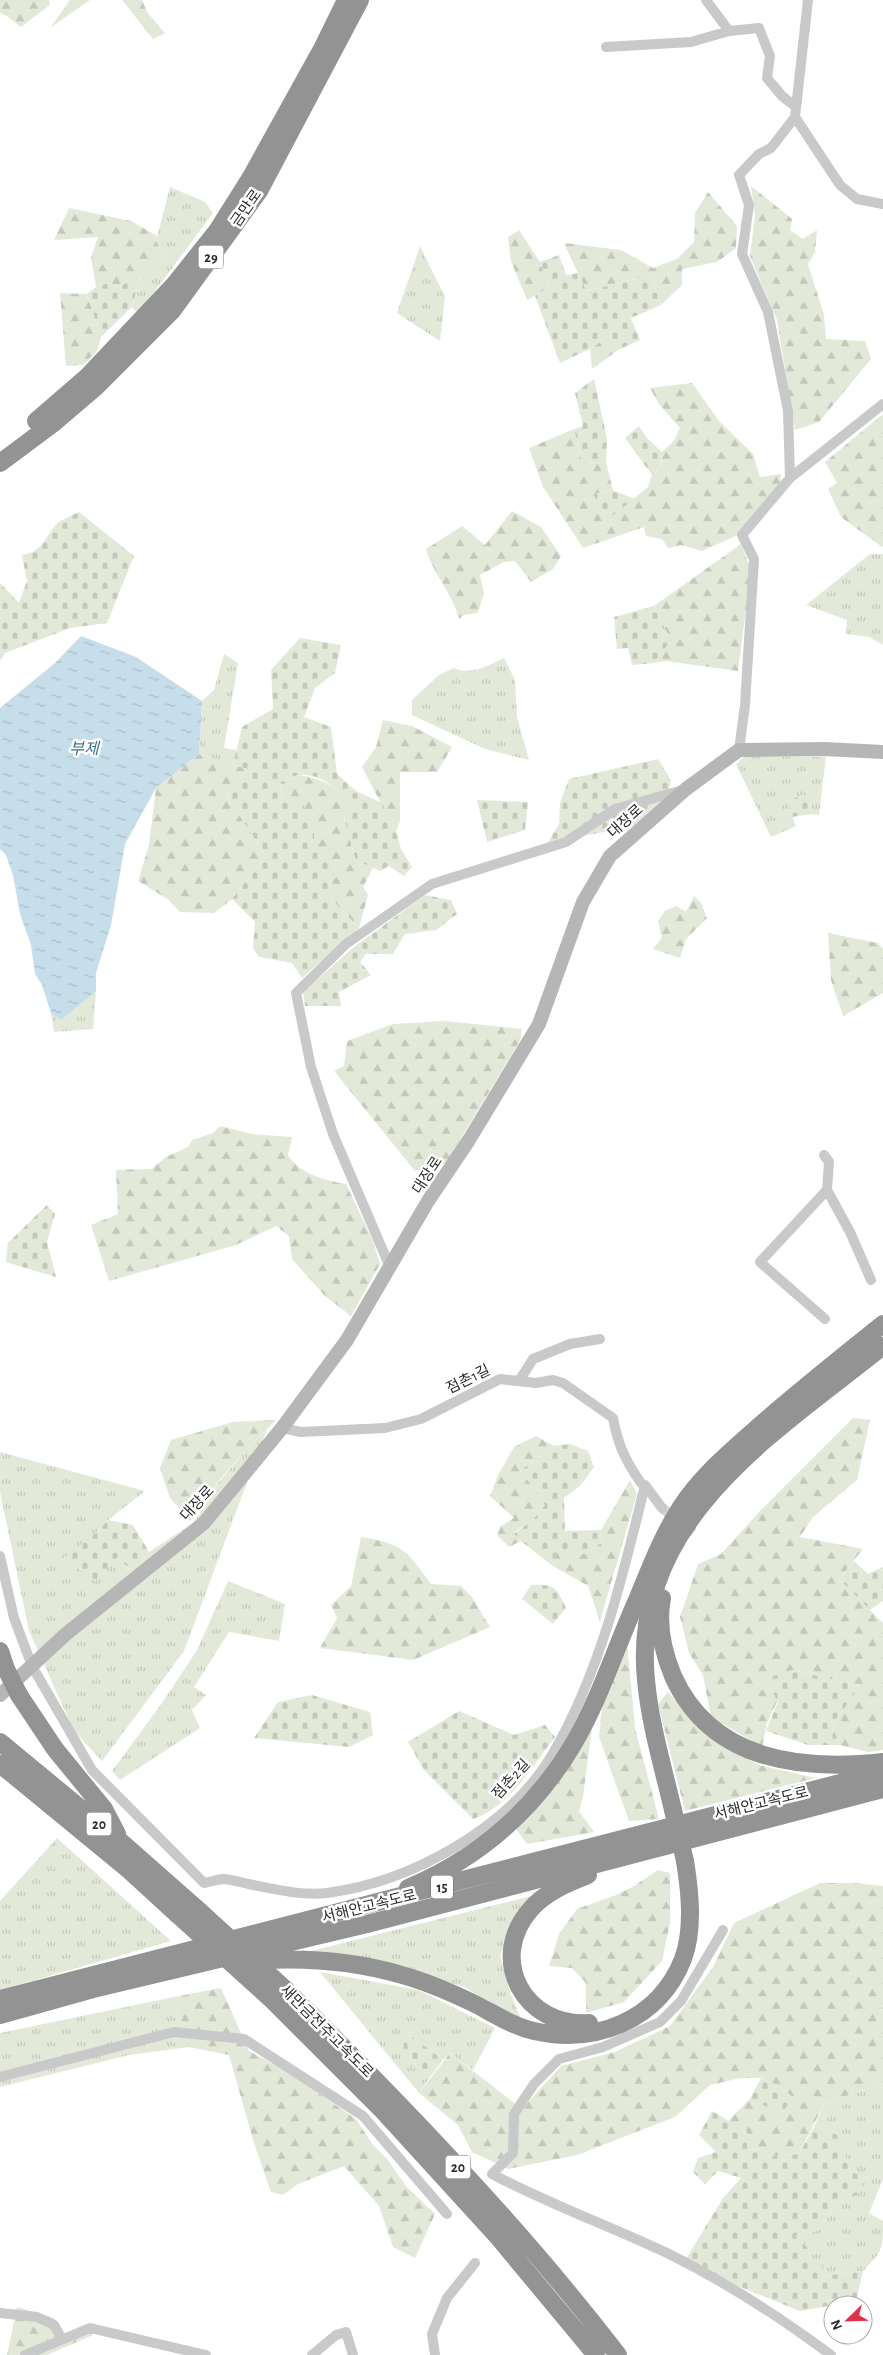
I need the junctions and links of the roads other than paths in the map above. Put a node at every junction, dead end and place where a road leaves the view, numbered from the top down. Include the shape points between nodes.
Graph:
1 (346, 0) edge
2 (360, 0) edge
3 (706, 0) edge
4 (808, 0) edge
5 (729, 31) junction
6 (606, 47) dead end
7 (795, 112) junction
8 (883, 204) edge
9 (883, 404) edge
10 (0, 448) edge
11 (0, 463) edge
12 (790, 478) junction
13 (739, 750) junction
14 (883, 752) edge
15 (686, 789) junction
16 (824, 1155) dead end
17 (827, 1190) junction
18 (390, 1267) junction
19 (870, 1280) dead end
20 (825, 1319) dead end
21 (883, 1324) edge
22 (600, 1339) dead end
23 (883, 1346) edge
24 (519, 1381) junction
25 (282, 1428) junction
26 (645, 1485) junction
27 (662, 1508) tunnel mouth
28 (689, 1520) junction
29 (0, 1556) edge
30 (656, 1556) junction
31 (0, 1651) edge
32 (32, 1666) junction
33 (0, 1695) edge
34 (0, 1742) edge
35 (883, 1762) edge
36 (0, 1764) edge
37 (883, 1772) edge
38 (883, 1789) edge
39 (669, 1811) junction
40 (120, 1841) junction
41 (668, 1845) junction
42 (680, 1862) junction
43 (346, 1912) junction
44 (723, 1930) dead end
45 (196, 1965) junction
46 (0, 2000) edge
47 (0, 2015) edge
48 (0, 2077) edge
49 (447, 2214) dead end
50 (475, 2263) dead end
51 (0, 2313) edge
52 (62, 2340) junction
53 (25, 2355) edge
54 (206, 2355) edge
55 (312, 2355) edge
56 (353, 2355) edge
57 (435, 2355) edge
58 (596, 2355) edge
59 (618, 2355) edge
60 (831, 2355) edge

1 - 10 highway, 금만로 / 29 via 251,176 217,231 174,285 88,376
2 - 11 highway, 금만로 / 29 via 259,191 172,311 96,387
3 - 5 street
4 - 7 street
5 - 6 street via 691,42
5 - 7 street via 759,28 770,56 767,78
7 - 8 street via 840,185 858,199
7 - 12 street via 771,148 759,154 739,175 749,205 742,254 768,312 788,411
9 - 12 street
12 - 13 street via 742,535 754,559
13 - 14 street
13 - 15 street, 대장로
15 - 18 street, 대장로 via 610,856 583,902 539,1024
15 - 18 street via 615,809 566,842 432,884 346,944 296,994 311,1067 333,1134
16 - 17 street via 829,1162
17 - 19 street via 850,1232
17 - 20 street via 760,1262
18 - 25 street, 대장로 via 347,1340
21 - 30 highway via 717,1463 681,1508
22 - 24 street via 570,1344 533,1358
23 - 28 highway via 741,1460 721,1479
24 - 25 street, 점촌1길 via 500,1379 422,1420 385,1428 301,1432
24 - 26 street, 점촌1길 via 553,1380 563,1383 614,1418 625,1461 640,1483
25 - 32 street, 대장로 via 204,1523 66,1634
26 - 27 street, 점촌1길
26 - 32 street, 점촌2길 via 617,1590 588,1678 551,1756 503,1812 455,1848 423,1866 380,1881 314,1894 223,1879 204,1883 92,1770
28 - 35 highway via 664,1588 660,1624 667,1662 689,1704 708,1724 750,1751 804,1764 830,1766
28 - 39 highway via 672,1546 660,1575 651,1603 645,1652 650,1710
29 - 32 street via 14,1618
30 - 39 highway via 640,1622 637,1664 643,1714
30 - 43 highway via 574,1742 520,1816 441,1872
31 - 40 highway, bridge via 19,1695 55,1749 104,1809
32 - 33 street, 대장로
34 - 40 highway, 새만금전주고속도로 / 20
36 - 58 highway, 새만금전주고속도로 / 20, bridge via 129,1870 270,1998 383,2111 498,2237
37 - 43 highway, 서해안고속도로 / 15
38 - 41 highway, 서해안고속도로 / 15
39 - 42 highway
40 - 59 highway, 새만금전주고속도로 / 20, bridge via 286,1990 392,2095 472,2183
41 - 42 highway via 573,1881 552,1892 530,1910 515,1935 512,1953 517,1982 527,2000 552,2018 583,2024 610,2018 644,1997 667,1968 676,1940
41 - 45 highway, 서해안고속도로 / 15
42 - 45 highway via 690,1909 684,1958 672,1981 644,2013 597,2033 578,2036 534,2031 512,2024 437,1987 401,1975 336,1961 286,1958
43 - 46 highway, 서해안고속도로 / 15
44 - 60 street via 681,2002 660,2022 603,2047 559,2058 534,2084 514,2114 513,2153 492,2174 673,2256 775,2314
45 - 47 highway, 서해안고속도로 / 15
48 - 49 street via 174,2032 244,2039 364,2116
50 - 57 street via 447,2298 432,2334
51 - 52 street via 37,2317 54,2325
52 - 53 street
52 - 54 street via 90,2328
55 - 56 street via 336,2335 346,2332

